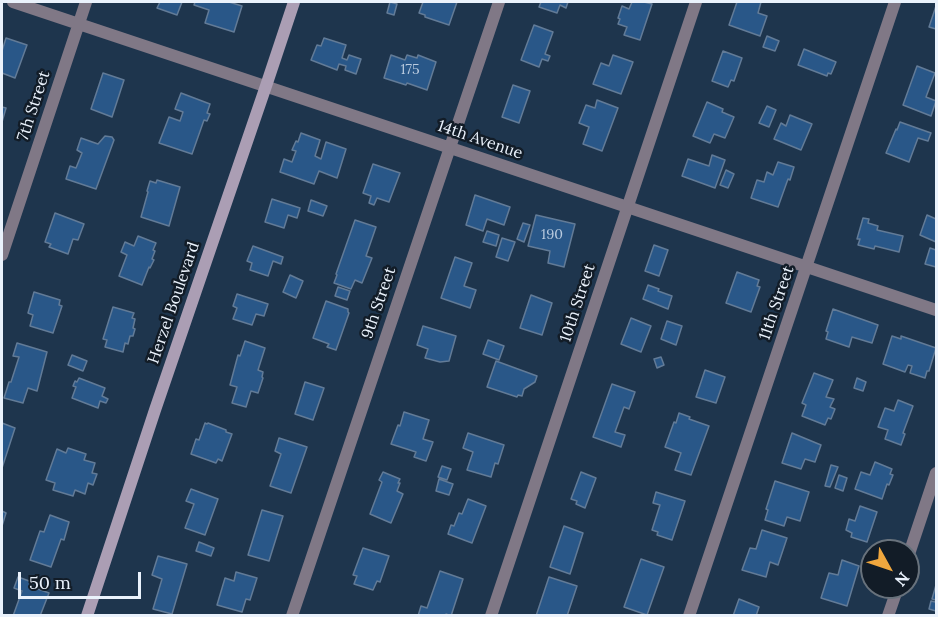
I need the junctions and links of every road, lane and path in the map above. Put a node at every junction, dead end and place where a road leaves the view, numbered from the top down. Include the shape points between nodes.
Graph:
1 (13, 2) edge
2 (86, 2) edge
3 (294, 2) edge
4 (499, 2) edge
5 (696, 2) edge
6 (895, 2) edge
7 (79, 23) junction
8 (266, 86) junction
9 (450, 147) junction
10 (627, 207) junction
11 (2, 255) edge
12 (807, 265) junction
13 (936, 310) edge
14 (936, 473) edge
15 (914, 539) edge
16 (894, 599) edge
17 (87, 615) edge
18 (292, 615) edge
19 (492, 615) edge
20 (689, 615) edge
21 (888, 615) edge

1 - 7 street, 14th Avenue
2 - 7 street, 7th Street
3 - 8 street, Herzel Boulevard
4 - 9 street, 9th Street
5 - 10 street, 10th Street
6 - 12 street, 11th Street
7 - 8 street, 14th Avenue
7 - 11 street, 7th Street
8 - 9 street, 14th Avenue
8 - 17 street, Herzel Boulevard
9 - 10 street, 14th Avenue
9 - 18 street, 9th Street
10 - 12 street, 14th Avenue
10 - 19 street, 10th Street
12 - 13 street, 14th Avenue
12 - 20 street, 11th Street
14 - 15 street
16 - 21 street

